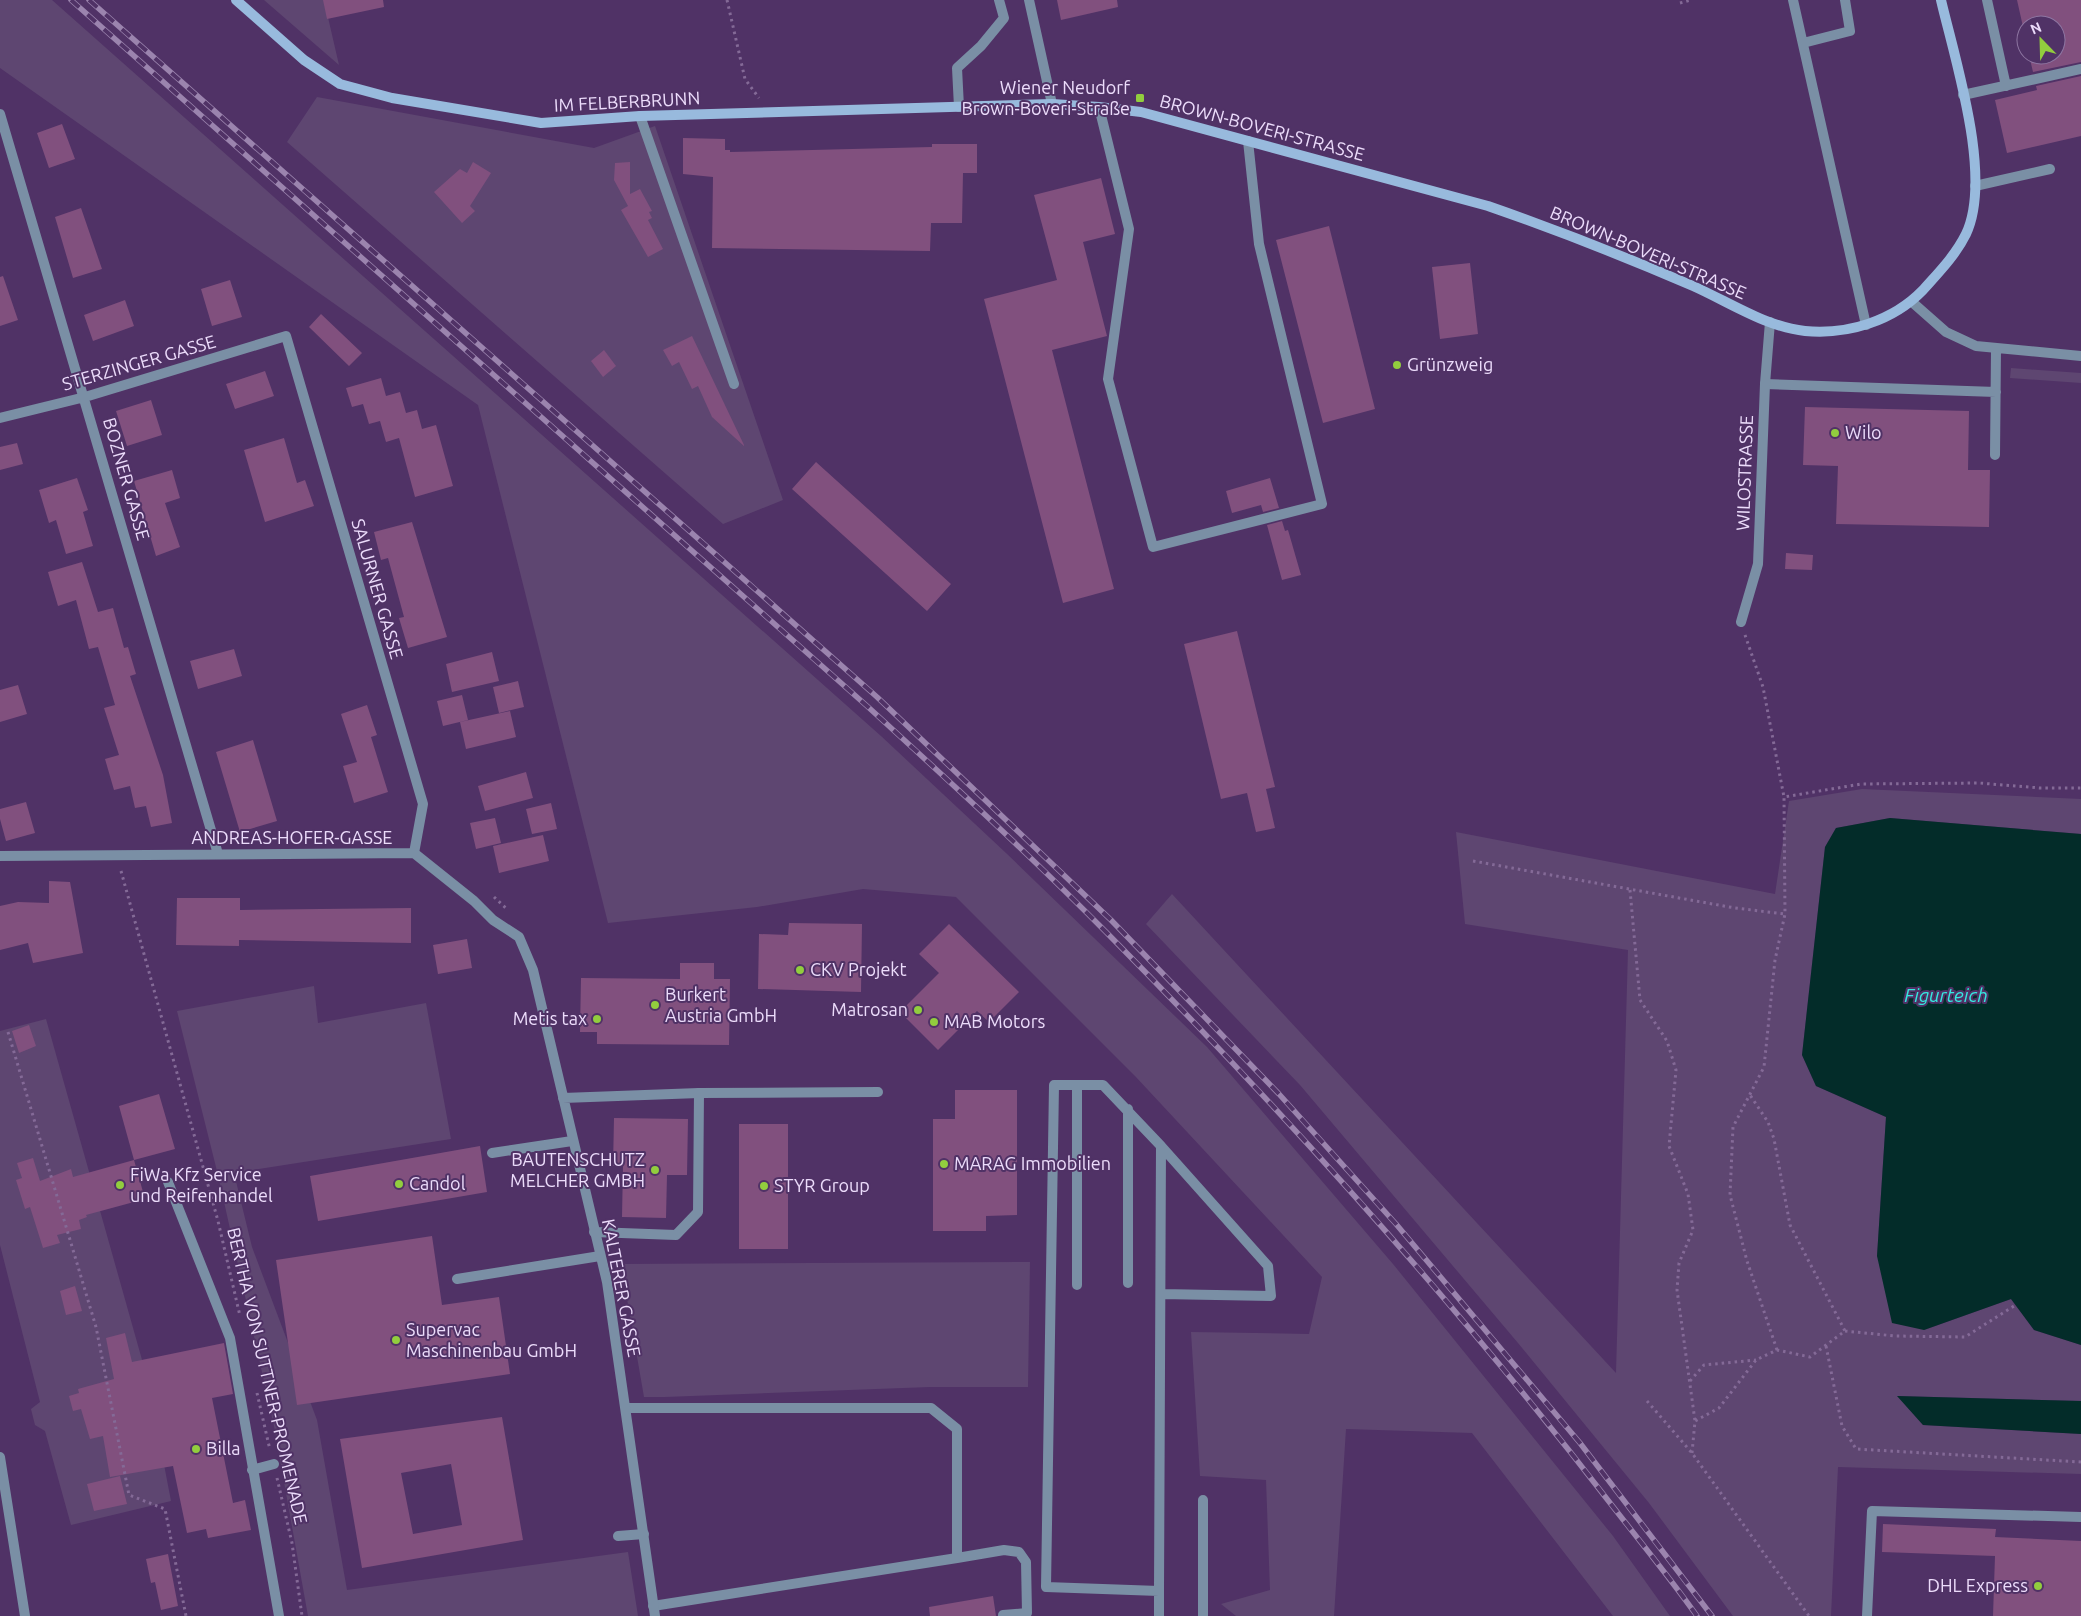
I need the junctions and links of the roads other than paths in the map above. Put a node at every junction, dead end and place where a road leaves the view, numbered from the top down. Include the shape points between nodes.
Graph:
1 (236, 0) edge
2 (999, 0) edge
3 (1029, 0) edge
4 (1793, 0) edge
5 (1845, 0) edge
6 (1941, 0) edge
7 (1987, 0) edge
8 (1803, 43) junction
9 (2081, 69) edge
10 (2006, 86) junction
11 (1963, 95) junction
12 (1052, 104) junction
13 (959, 107) junction
14 (1098, 107) junction
15 (0, 114) edge
16 (640, 116) junction
17 (1248, 141) junction
18 (2050, 169) dead end
19 (1975, 186) junction
20 (1912, 302) junction
21 (1770, 322) junction
22 (1866, 325) junction
23 (286, 336) joint
24 (1996, 349) junction
25 (2081, 356) edge
26 (734, 384) dead end
27 (1765, 384) junction
28 (1996, 392) junction
29 (85, 397) junction
30 (0, 418) edge
31 (1995, 455) dead end
32 (1741, 622) road end
33 (218, 854) junction
34 (414, 854) junction
35 (0, 856) edge
36 (533, 970) joint
37 (1077, 1085) junction
38 (878, 1092) dead end
39 (699, 1094) junction
40 (562, 1098) junction
41 (1128, 1109) junction
42 (572, 1141) junction
43 (1161, 1146) junction
44 (492, 1153) dead end
45 (168, 1182) dead end
46 (594, 1232) junction
47 (600, 1256) junction
48 (457, 1279) dead end
49 (1128, 1283) dead end
50 (1077, 1285) dead end
51 (1161, 1294) junction
52 (626, 1408) junction
53 (0, 1458) edge
54 (274, 1464) road end
55 (252, 1470) junction
56 (1203, 1500) dead end
57 (2081, 1517) edge
58 (644, 1534) junction
59 (618, 1536) dead end
60 (957, 1558) junction
61 (1159, 1591) junction
62 (654, 1611) edge
63 (1003, 1615) edge
64 (25, 1616) edge
65 (279, 1616) edge
66 (1159, 1616) edge
67 (1203, 1616) edge
68 (1868, 1616) edge

1 - 16 street, IM FELBERBRUNN via 304,60 340,84 392,98 541,123
2 - 13 street via 1004,18 957,68
3 - 12 street
4 - 8 street
5 - 8 street via 1850,31
6 - 11 street, BROWN-BOVERI-STRASSE
7 - 10 street
8 - 22 street
9 - 10 street
10 - 11 street
11 - 19 street, BROWN-BOVERI-STRASSE
12 - 13 street, IM FELBERBRUNN
12 - 14 street, BROWN-BOVERI-STRASSE
13 - 16 street, IM FELBERBRUNN
14 - 17 street, BROWN-BOVERI-STRASSE via 1141,112
14 - 17 street via 1128,229 1108,379 1153,547 1322,504 1259,244
15 - 29 street, BOZNER GASSE
16 - 26 street
17 - 21 street, BROWN-BOVERI-STRASSE via 1479,204 1532,222 1692,286
18 - 19 street
19 - 20 street, BROWN-BOVERI-STRASSE via 1975,204 1966,233 1951,259
20 - 22 street, BROWN-BOVERI-STRASSE via 1893,315
20 - 24 street via 1946,332 1976,346
21 - 22 street, BROWN-BOVERI-STRASSE via 1805,331
21 - 27 street, WILOSTRASSE
23 - 29 street, STERZINGER GASSE
23 - 34 street, SALURNER GASSE via 423,804
24 - 25 street
24 - 28 street
27 - 28 street
27 - 32 street, WILOSTRASSE via 1758,564
28 - 31 street
29 - 30 street, STERZINGER GASSE
29 - 33 street, BOZNER GASSE
33 - 34 street, ANDREAS-HOFER-GASSE
33 - 35 street, ANDREAS-HOFER-GASSE
34 - 36 street, ANDREAS-HOFER-GASSE via 493,920 519,937
36 - 40 street, KALTERER GASSE
37 - 41 street via 1103,1086
37 - 50 street
37 - 61 street via 1054,1085 1046,1587
38 - 39 street
39 - 40 street
39 - 46 street via 698,1212 676,1235
40 - 42 street, KALTERER GASSE
41 - 43 street
41 - 49 street
42 - 44 street
42 - 46 street, KALTERER GASSE
43 - 51 street
43 - 51 street via 1268,1266 1271,1296
45 - 55 street via 230,1338
46 - 47 street, KALTERER GASSE
47 - 48 street
47 - 52 street, KALTERER GASSE
51 - 61 street
52 - 58 street, KALTERER GASSE
52 - 60 street via 931,1408 957,1428
53 - 64 street
54 - 55 street
55 - 65 street
56 - 67 street
57 - 68 street via 1872,1511
58 - 59 street
58 - 62 street, KALTERER GASSE
60 - 62 street via 746,1590
60 - 63 street via 1004,1550 1019,1552 1026,1562 1027,1613
61 - 66 street

